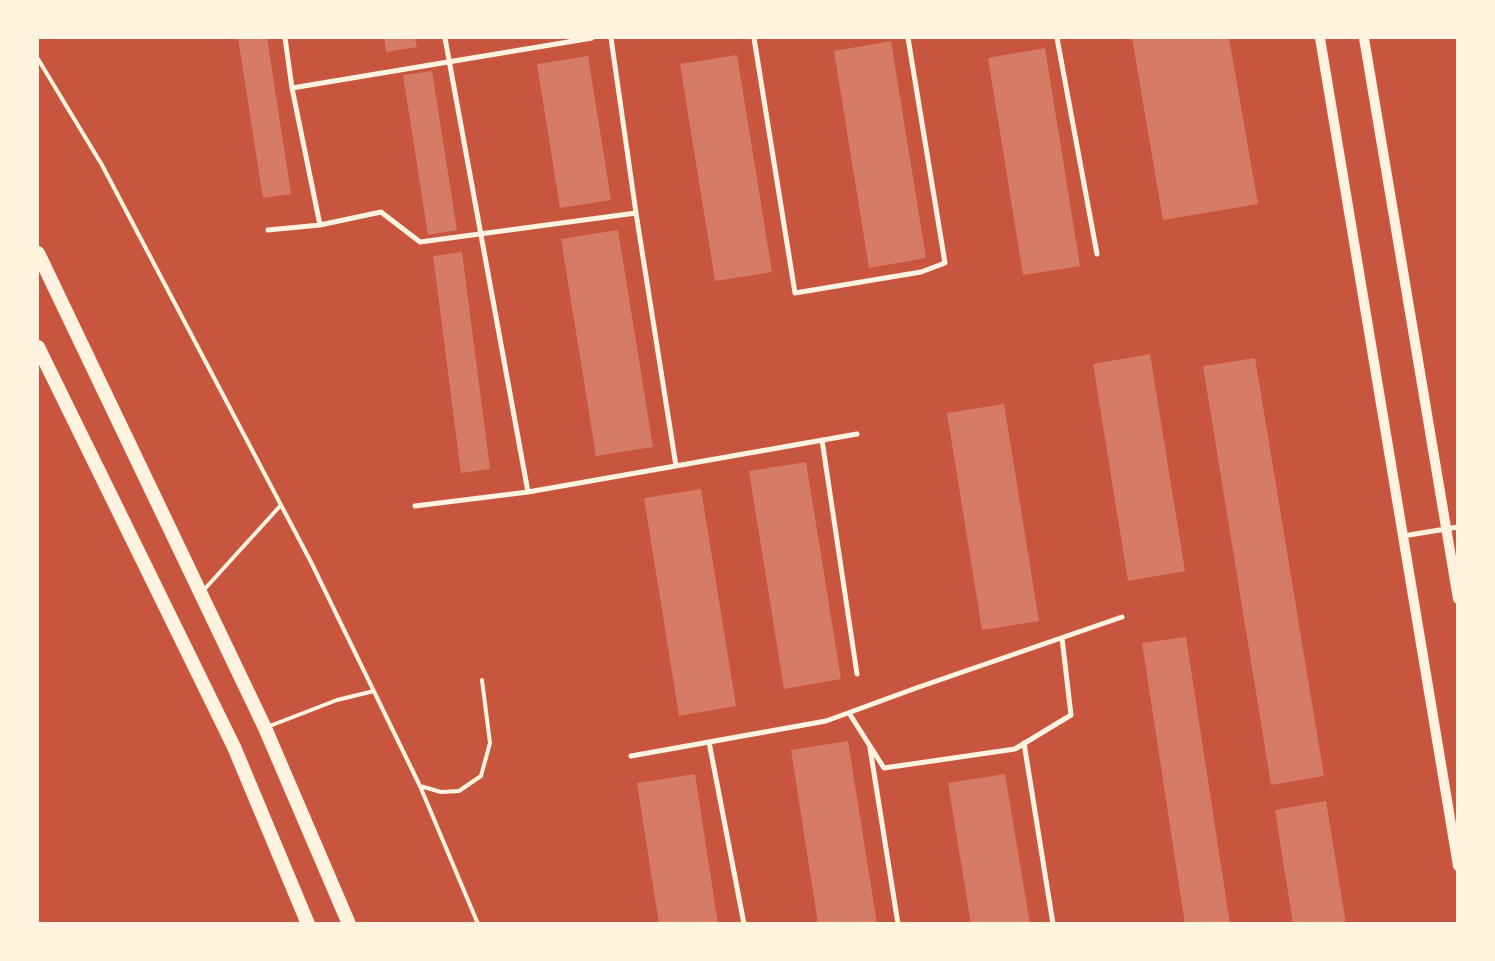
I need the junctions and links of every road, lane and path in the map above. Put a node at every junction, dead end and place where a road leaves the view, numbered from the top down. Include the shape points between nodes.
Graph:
1 (285, 38) edge
2 (445, 38) edge
3 (592, 38) edge
4 (611, 38) edge
5 (754, 38) edge
6 (908, 38) edge
7 (1057, 38) edge
8 (1320, 38) edge
9 (1364, 38) edge
10 (38, 59) edge
11 (449, 61) junction
12 (292, 88) junction
13 (636, 212) junction
14 (320, 225) junction
15 (268, 230) dead end
16 (481, 234) junction
17 (38, 253) edge
18 (1097, 254) dead end
19 (38, 348) edge
20 (857, 434) dead end
21 (822, 440) junction
22 (676, 466) junction
23 (528, 492) junction
24 (281, 505) junction
25 (415, 506) dead end
26 (1458, 527) edge
27 (1446, 529) junction
28 (1403, 536) junction
29 (201, 594) junction
30 (1458, 599) edge
31 (1122, 617) dead end
32 (1062, 638) junction
33 (857, 674) dead end
34 (482, 680) dead end
35 (374, 691) junction
36 (849, 713) junction
37 (265, 728) junction
38 (709, 742) junction
39 (1024, 743) junction
40 (869, 745) junction
41 (631, 756) dead end
42 (420, 786) junction
43 (1458, 866) edge
44 (308, 924) edge
45 (349, 924) edge
46 (478, 924) edge
47 (744, 924) edge
48 (898, 924) edge
49 (1053, 924) edge

1 - 12 street
2 - 11 street
3 - 11 street
4 - 13 street
5 - 6 street via 796,293 921,272 945,263
7 - 18 street
8 - 28 main road
9 - 27 main road
10 - 24 lane via 102,165
11 - 12 street
11 - 16 street
12 - 14 street
13 - 16 street
13 - 22 street
14 - 15 street
14 - 16 street via 381,212 420,242
16 - 23 street
17 - 29 highway
19 - 44 highway via 234,747
20 - 21 street
21 - 22 street
21 - 33 street
22 - 23 street
23 - 25 street
24 - 29 lane
24 - 35 lane
26 - 27 street
27 - 28 street
27 - 30 main road
28 - 43 main road
29 - 37 highway
31 - 32 street
32 - 36 street
32 - 39 street via 1071,715
34 - 42 lane via 490,743 480,776 459,791 441,792
35 - 37 lane via 337,700
35 - 42 lane
36 - 38 street via 826,721
36 - 40 street
37 - 45 highway
38 - 41 street
38 - 47 street
39 - 40 street via 1015,749 884,768
39 - 49 street
40 - 48 street
42 - 46 lane

